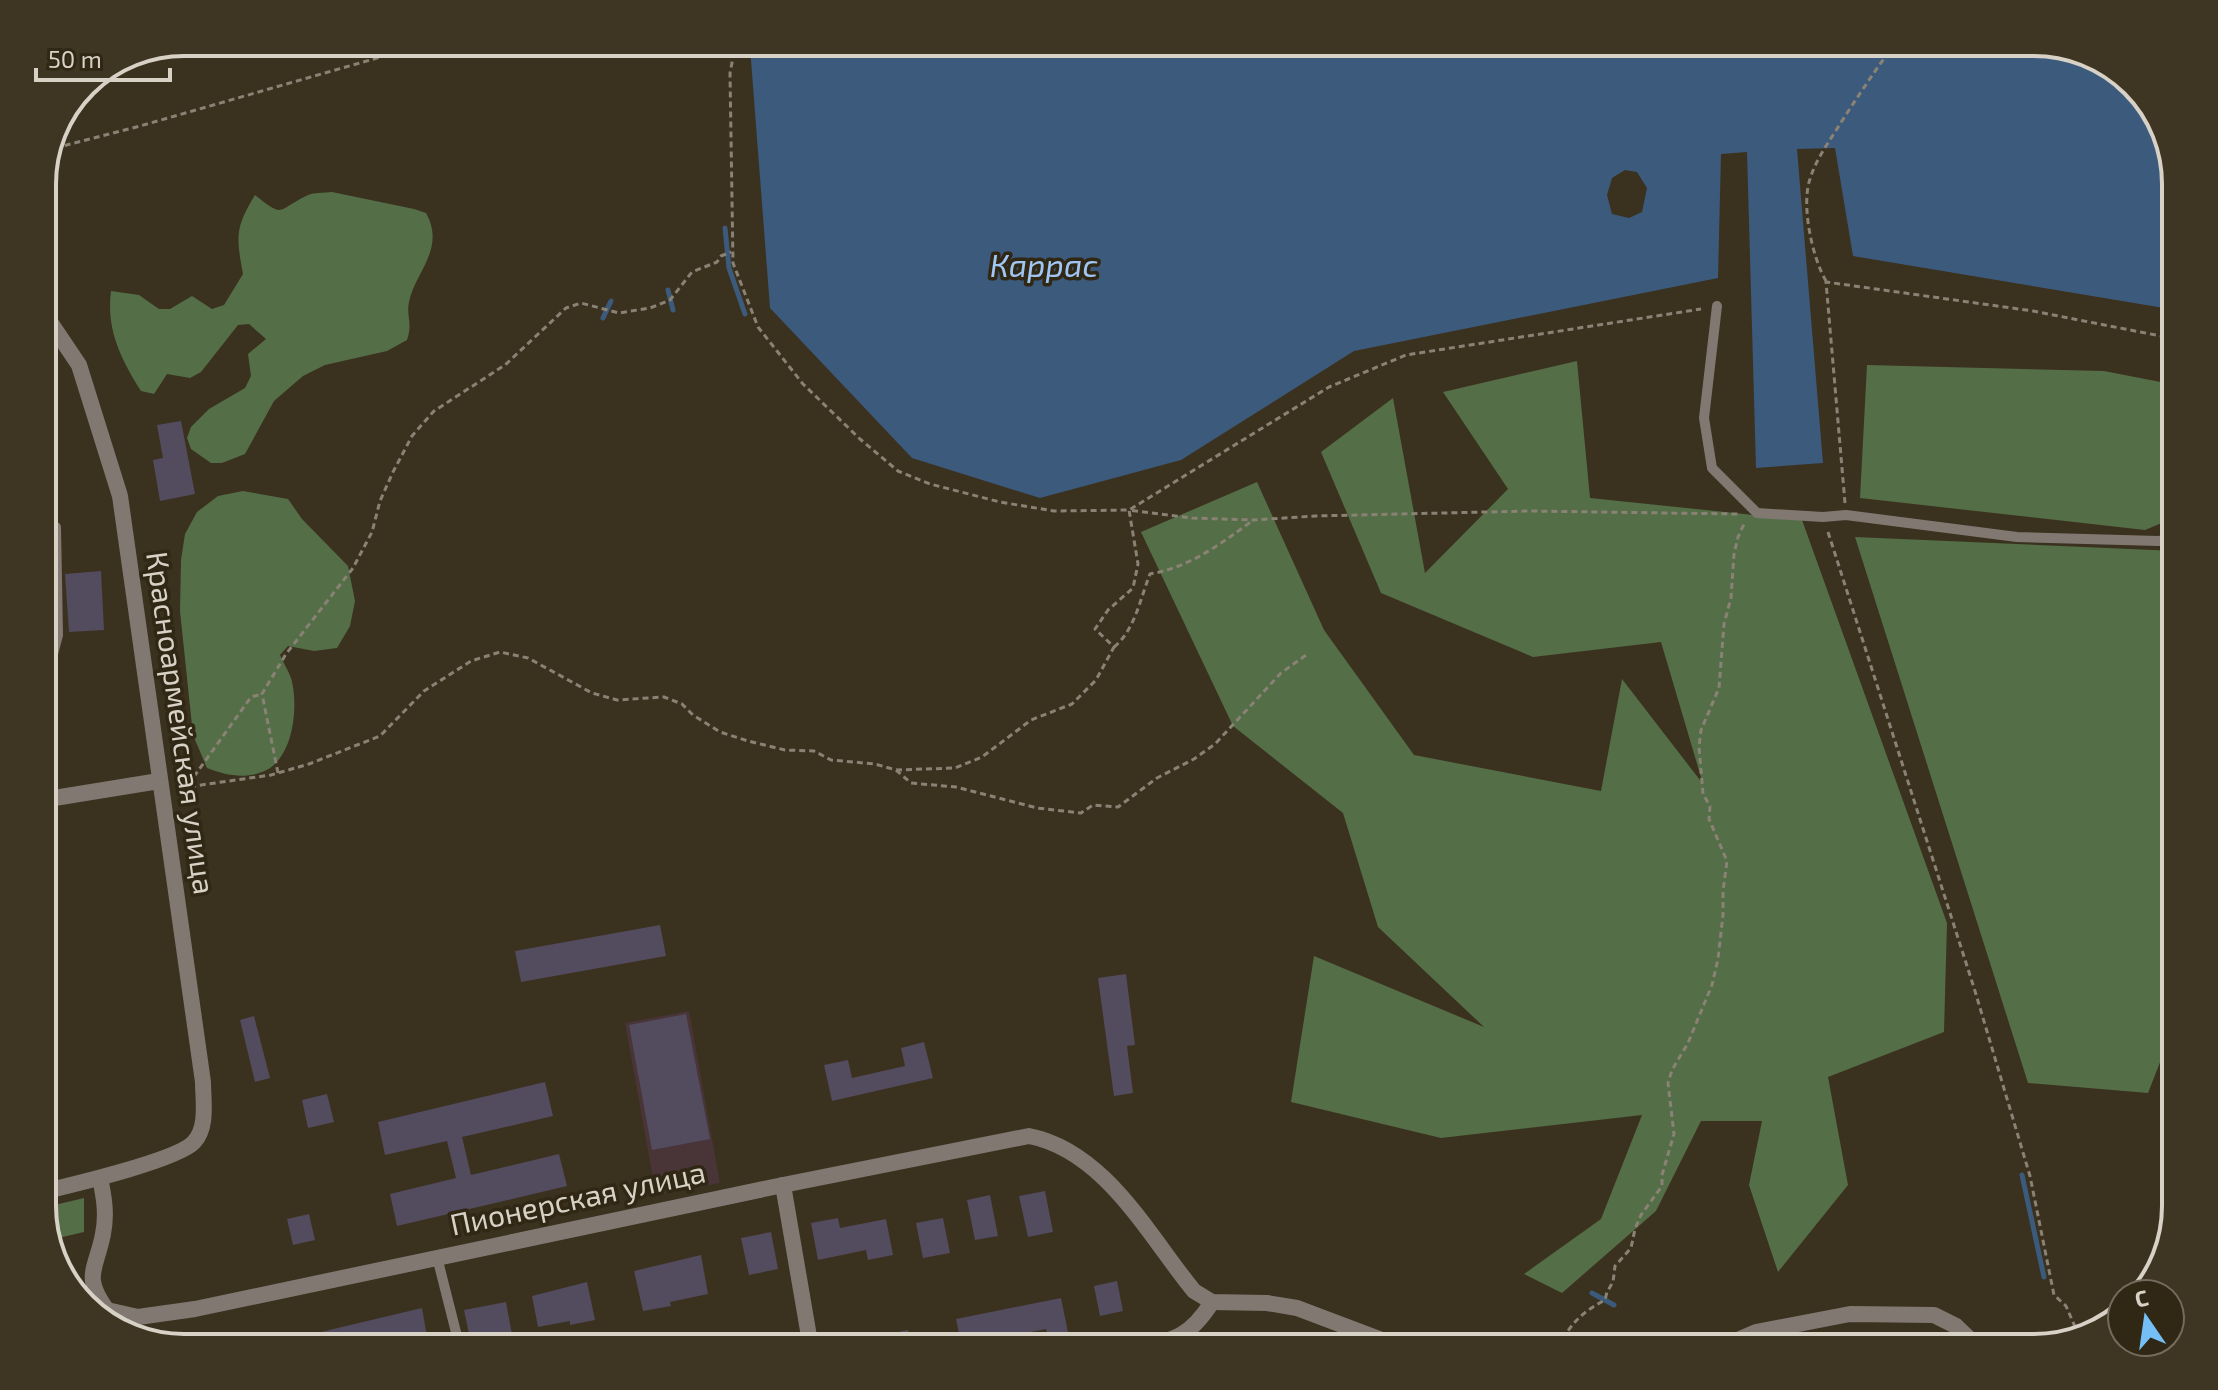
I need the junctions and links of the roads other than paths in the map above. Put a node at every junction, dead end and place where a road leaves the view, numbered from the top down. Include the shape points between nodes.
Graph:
1 (1717, 306) road end
2 (56, 331) edge
3 (56, 527) dead end
4 (2162, 539) edge
5 (56, 643) edge
6 (160, 787) junction
7 (56, 798) edge
8 (100, 1178) junction
9 (783, 1185) junction
10 (56, 1189) edge
11 (437, 1257) junction
12 (1212, 1302) junction
13 (105, 1307) edge
14 (110, 1311) edge
15 (456, 1334) edge
16 (809, 1334) edge
17 (1185, 1334) edge
18 (1366, 1334) edge
19 (1751, 1334) edge
20 (1964, 1334) edge

1 - 4 lane via 1704,418 1712,468 1757,513 1846,515 2017,537
2 - 6 street, Красноармейская улица via 79,365 120,496
3 - 5 lane
6 - 7 street
6 - 8 street, Красноармейская улица via 203,1082 204,1124 182,1151
8 - 10 street
8 - 13 street, Пионерская улица via 106,1207 91,1277
9 - 11 street, Пионерская улица
9 - 12 street, Пионерская улица via 1029,1136 1051,1140 1108,1181 1194,1291
9 - 16 street
11 - 14 street, Пионерская улица via 195,1309 138,1317
11 - 15 lane
12 - 17 street
12 - 18 street via 1297,1308
19 - 20 street via 1864,1314 1934,1315

